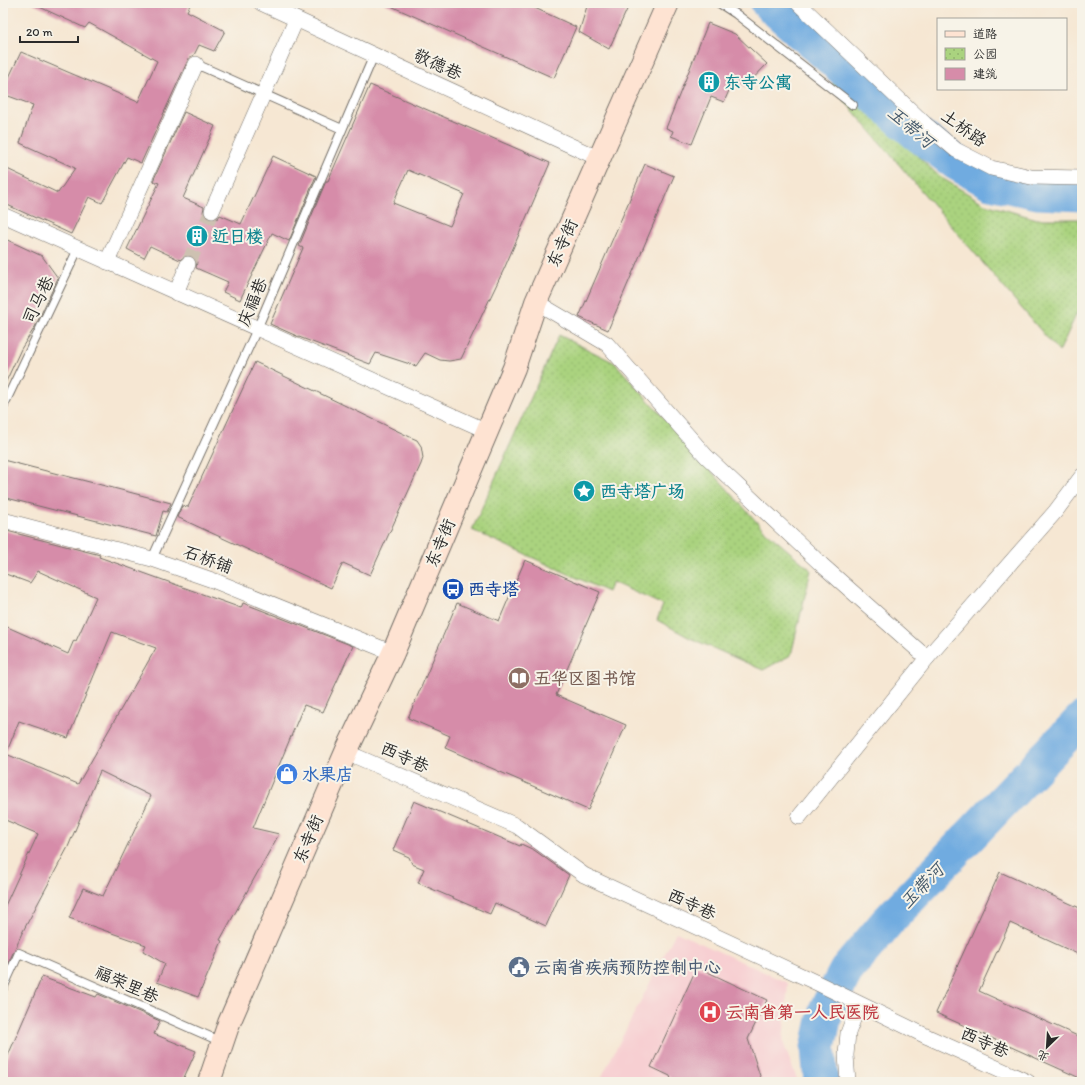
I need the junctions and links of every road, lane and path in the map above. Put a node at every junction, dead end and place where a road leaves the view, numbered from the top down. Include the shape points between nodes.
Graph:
1 (261, 3) edge
2 (668, 3) edge
3 (719, 3) edge
4 (798, 3) edge
5 (296, 20) junction
6 (374, 56) junction
7 (196, 64) joint
8 (263, 94) junction
9 (853, 105) dead end
10 (342, 129) junction
11 (600, 159) junction
12 (1082, 178) edge
13 (212, 211) tunnel mouth
14 (3, 215) edge
15 (78, 249) junction
16 (107, 262) junction
17 (188, 264) tunnel mouth
18 (176, 293) junction
19 (536, 302) junction
20 (257, 329) junction
21 (3, 407) edge
22 (487, 432) junction
23 (1082, 476) edge
24 (3, 520) edge
25 (152, 559) junction
26 (393, 653) junction
27 (927, 658) junction
28 (346, 752) junction
29 (800, 817) dead end
30 (3, 988) edge
31 (860, 1004) junction
32 (222, 1043) junction
33 (209, 1082) edge
34 (848, 1082) edge
35 (1028, 1082) edge

1 - 5 street, 敬德巷
2 - 11 street, 东寺街
3 - 9 lane
4 - 12 street, 土桥路 via 925,124 956,150 998,170 1031,177
5 - 6 street, 敬德巷
5 - 8 street
6 - 10 lane, 庆福巷
6 - 11 street, 敬德巷
7 - 8 lane
7 - 16 street
8 - 10 lane
8 - 13 street
10 - 20 lane, 庆福巷
11 - 19 street, 东寺街
14 - 15 street
15 - 16 street
15 - 21 lane, 司马巷
16 - 18 street
17 - 18 street
18 - 20 street
19 - 22 street, 东寺街 via 514,368
19 - 27 street via 607,344 706,456 822,565
20 - 22 street
20 - 25 lane, 庆福巷
22 - 26 street, 东寺街
23 - 27 street via 1055,512
24 - 25 street, 石桥铺
25 - 26 street, 石桥铺 via 215,581
26 - 28 street, 东寺街
27 - 29 street
28 - 31 street, 西寺巷 via 517,826 584,875
28 - 32 street, 东寺街
30 - 32 lane, 福荣里巷 via 19,953
31 - 34 street via 848,1033
31 - 35 street, 西寺巷
32 - 33 street, 东寺街

